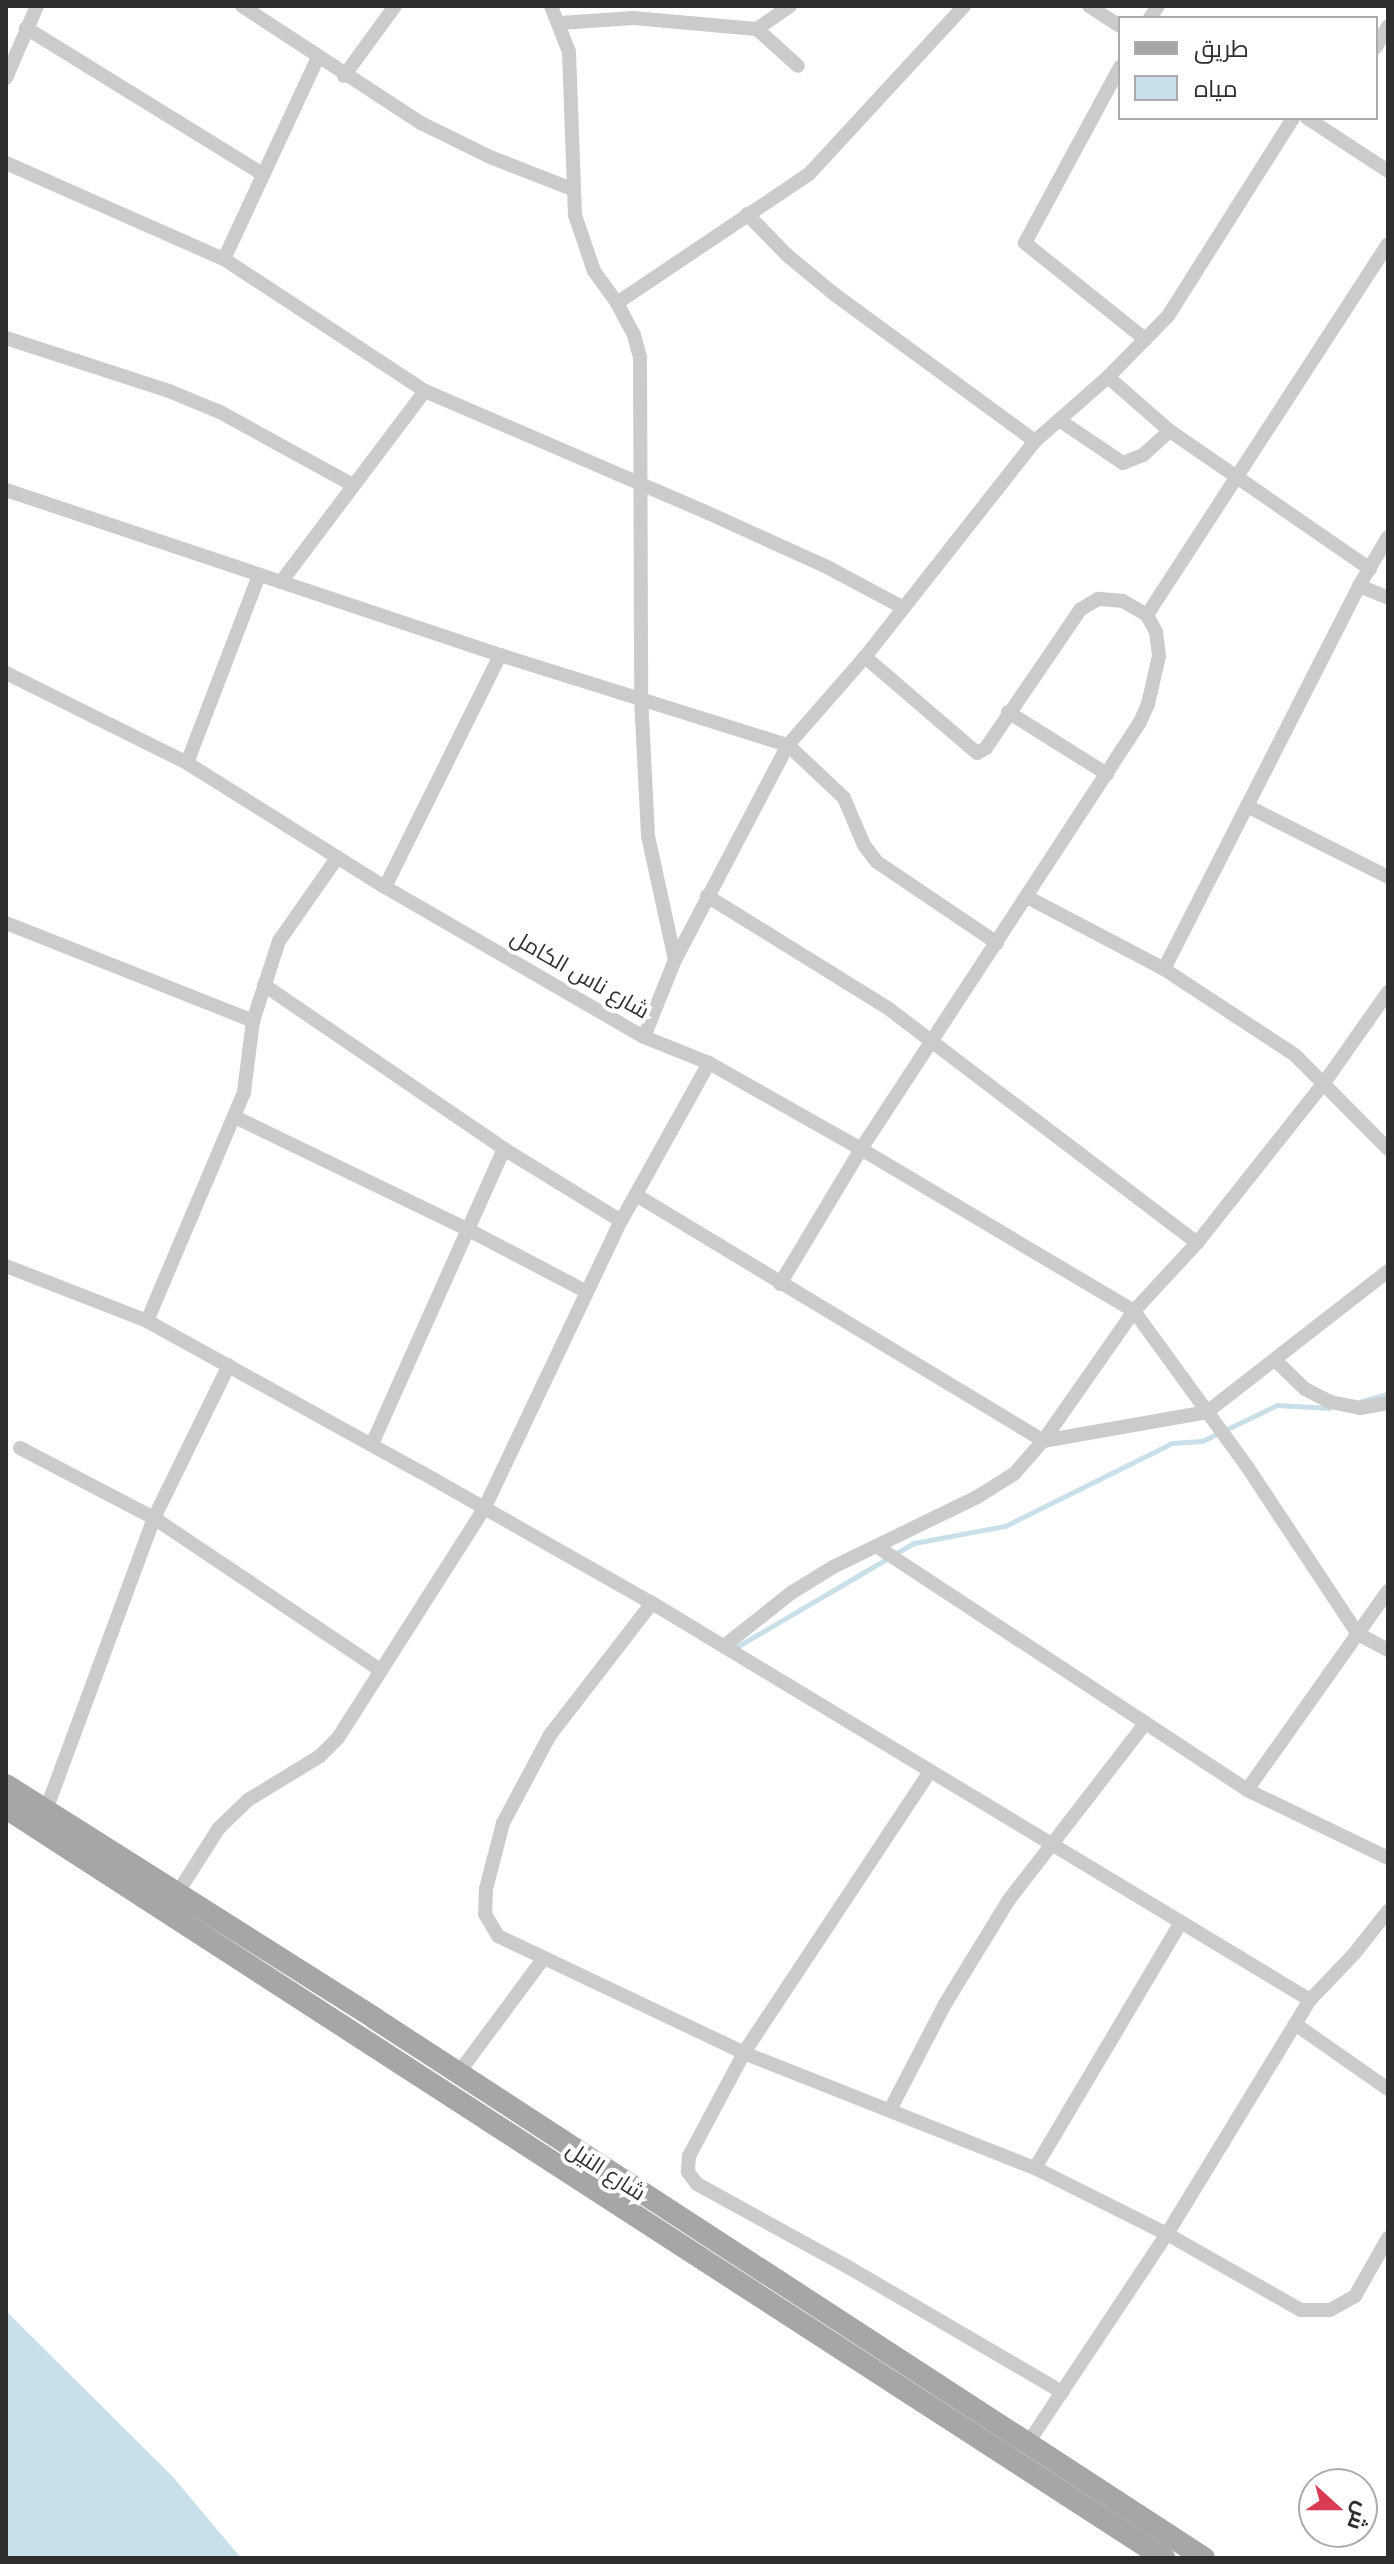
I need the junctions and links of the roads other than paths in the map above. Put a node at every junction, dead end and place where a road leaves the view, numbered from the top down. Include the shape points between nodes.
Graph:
1 (37, 6) edge
2 (242, 6) edge
3 (395, 6) edge
4 (551, 6) edge
5 (589, 6) edge
6 (790, 6) edge
7 (964, 6) edge
8 (1089, 6) edge
9 (581, 20) junction
10 (560, 23) junction
11 (1118, 25) edge
12 (1388, 26) edge
13 (26, 28) junction
14 (757, 29) junction
15 (1378, 44) edge
16 (318, 57) junction
17 (798, 66) dead end
18 (1118, 71) edge
19 (344, 76) junction
20 (6, 78) edge
21 (1292, 120) edge
22 (1331, 124) edge
23 (6, 163) edge
24 (1388, 171) edge
25 (261, 173) junction
26 (572, 189) junction
27 (747, 214) junction
28 (1388, 244) edge
29 (224, 259) junction
30 (617, 303) junction
31 (6, 338) edge
32 (1145, 339) junction
33 (1108, 377) junction
34 (425, 391) junction
35 (1059, 420) junction
36 (1170, 431) junction
37 (1035, 441) junction
38 (1234, 476) junction
39 (640, 482) junction
40 (353, 485) junction
41 (6, 490) edge
42 (1388, 537) edge
43 (1370, 569) junction
44 (259, 575) junction
45 (281, 582) junction
46 (1359, 586) junction
47 (1388, 598) edge
48 (902, 607) junction
49 (1147, 615) junction
50 (500, 655) junction
51 (865, 657) junction
52 (6, 673) edge
53 (641, 697) junction
54 (1008, 712) junction
55 (788, 745) junction
56 (187, 763) junction
57 (1107, 774) junction
58 (1247, 806) junction
59 (337, 858) junction
60 (1388, 877) edge
61 (385, 887) junction
62 (707, 896) junction
63 (1027, 897) junction
64 (6, 923) edge
65 (997, 943) junction
66 (675, 960) junction
67 (1164, 969) junction
68 (264, 985) junction
69 (1388, 992) edge
70 (253, 1021) junction
71 (644, 1037) junction
72 (933, 1042) junction
73 (709, 1063) junction
74 (1324, 1083) junction
75 (235, 1117) junction
76 (504, 1149) junction
77 (861, 1149) junction
78 (1388, 1149) edge
79 (636, 1195) junction
80 (621, 1221) junction
81 (467, 1229) junction
82 (1197, 1243) junction
83 (6, 1266) edge
84 (1388, 1271) edge
85 (780, 1284) junction
86 (585, 1291) junction
87 (1134, 1311) junction
88 (147, 1321) junction
89 (1275, 1360) junction
90 (229, 1365) junction
91 (1388, 1403) edge
92 (1207, 1412) junction
93 (1043, 1441) junction
94 (372, 1444) junction
95 (20, 1448) dead end
96 (484, 1509) junction
97 (154, 1518) junction
98 (876, 1546) junction
99 (1388, 1591) edge
100 (652, 1603) junction
101 (1358, 1634) junction
102 (724, 1646) junction
103 (1388, 1650) edge
104 (379, 1669) junction
105 (1145, 1724) junction
106 (929, 1773) junction
107 (6, 1785) edge
108 (1247, 1790) junction
109 (6, 1808) edge
110 (46, 1810) junction
111 (1053, 1842) junction
112 (1388, 1858) edge
113 (178, 1892) junction
114 (1388, 1911) edge
115 (1181, 1922) junction
116 (544, 1958) junction
117 (1310, 2000) junction
118 (1295, 2024) junction
119 (744, 2053) junction
120 (457, 2075) junction
121 (1388, 2089) edge
122 (890, 2110) junction
123 (1035, 2168) junction
124 (1167, 2234) junction
125 (1388, 2238) edge
126 (1062, 2392) junction
127 (1028, 2443) junction
128 (1164, 2558) edge
129 (1204, 2558) edge

1 - 13 street
2 - 16 street
3 - 19 street
4 - 10 street
5 - 9 street
6 - 14 street
7 - 27 street via 822,162
8 - 11 street
9 - 10 street
9 - 14 street via 633,18
10 - 26 street via 571,71
12 - 15 street
13 - 20 street
13 - 25 street
14 - 17 street
16 - 19 street
16 - 25 street
18 - 32 street via 1025,243
19 - 26 street via 440,133
21 - 32 street via 1191,283
22 - 24 street
23 - 29 street
25 - 29 street
26 - 30 street via 582,243
27 - 30 street
27 - 37 street via 834,294
28 - 38 street
29 - 34 street
30 - 39 street via 640,357
31 - 40 street via 220,412
32 - 33 street
33 - 35 street
33 - 36 street
34 - 39 street
34 - 40 street
35 - 36 street via 1123,463 1143,455
35 - 37 street
36 - 38 street
37 - 48 street
38 - 43 street
38 - 49 street
39 - 48 street
39 - 53 street
40 - 45 street
41 - 44 street
42 - 43 street
43 - 46 street
44 - 45 street
44 - 56 street
45 - 50 street
46 - 47 street
46 - 58 street
48 - 51 street
49 - 54 street via 1123,601 1098,599 1080,610
49 - 57 street via 1159,656 1154,681 1140,722
50 - 53 street
50 - 61 street
51 - 54 street via 970,751 986,748
51 - 55 street
52 - 56 street, شارع ناس الكامل
53 - 55 street
53 - 66 street via 648,836
54 - 57 street
55 - 62 street
55 - 65 street via 844,798 877,862
56 - 59 street, شارع ناس الكامل
57 - 63 street
58 - 60 street
58 - 67 street
59 - 61 street, شارع ناس الكامل
59 - 68 street via 279,941
61 - 71 street, شارع ناس الكامل
62 - 66 street
62 - 72 street
63 - 65 street
63 - 67 street
64 - 70 street
65 - 72 street
66 - 71 street
67 - 74 street via 1295,1055
68 - 70 street
68 - 76 street
69 - 74 street
70 - 75 street via 244,1092
71 - 73 street, شارع ناس الكامل
72 - 77 street
72 - 82 street
73 - 77 street, شارع ناس الكامل
73 - 79 street
74 - 78 street
74 - 82 street
75 - 81 street
75 - 88 street
76 - 80 street
76 - 81 street
77 - 85 street
77 - 87 street, شارع ناس الكامل
79 - 80 street
79 - 85 street
80 - 86 street
81 - 86 street
81 - 94 street
82 - 87 street
83 - 88 street
84 - 89 street
85 - 93 street
86 - 96 street
87 - 92 street
87 - 93 street
88 - 90 street
89 - 91 street via 1305,1389 1330,1402 1360,1408
89 - 92 street
90 - 94 street
90 - 97 street
92 - 93 street
92 - 101 street
93 - 98 street via 1014,1474 989,1490
94 - 96 street
95 - 97 street
96 - 100 street
96 - 104 street
97 - 104 street
97 - 110 street
98 - 102 street via 791,1593
98 - 105 street
99 - 101 street
100 - 102 street
100 - 116 street via 550,1735 503,1823 485,1914 498,1936
101 - 103 street
101 - 108 street
102 - 106 street
104 - 113 street via 338,1738 320,1756 248,1800 219,1828
105 - 108 street
105 - 111 street
106 - 111 street
106 - 119 street
107 - 110 main road, شارع النيل
108 - 112 street
109 - 128 main road, شارع النيل
110 - 113 main road, شارع النيل
111 - 115 street
111 - 122 street via 1008,1901 945,2004
113 - 120 main road, شارع النيل
114 - 117 street
115 - 117 street
115 - 123 street
116 - 119 street
116 - 120 street
117 - 118 street
118 - 121 street
118 - 124 street
119 - 122 street
119 - 126 street via 689,2156 688,2172 697,2184
120 - 127 main road, شارع النيل
122 - 123 street
123 - 124 street
124 - 125 street via 1301,2310 1330,2310 1355,2296
124 - 126 street
126 - 127 street
127 - 129 main road, شارع النيل

